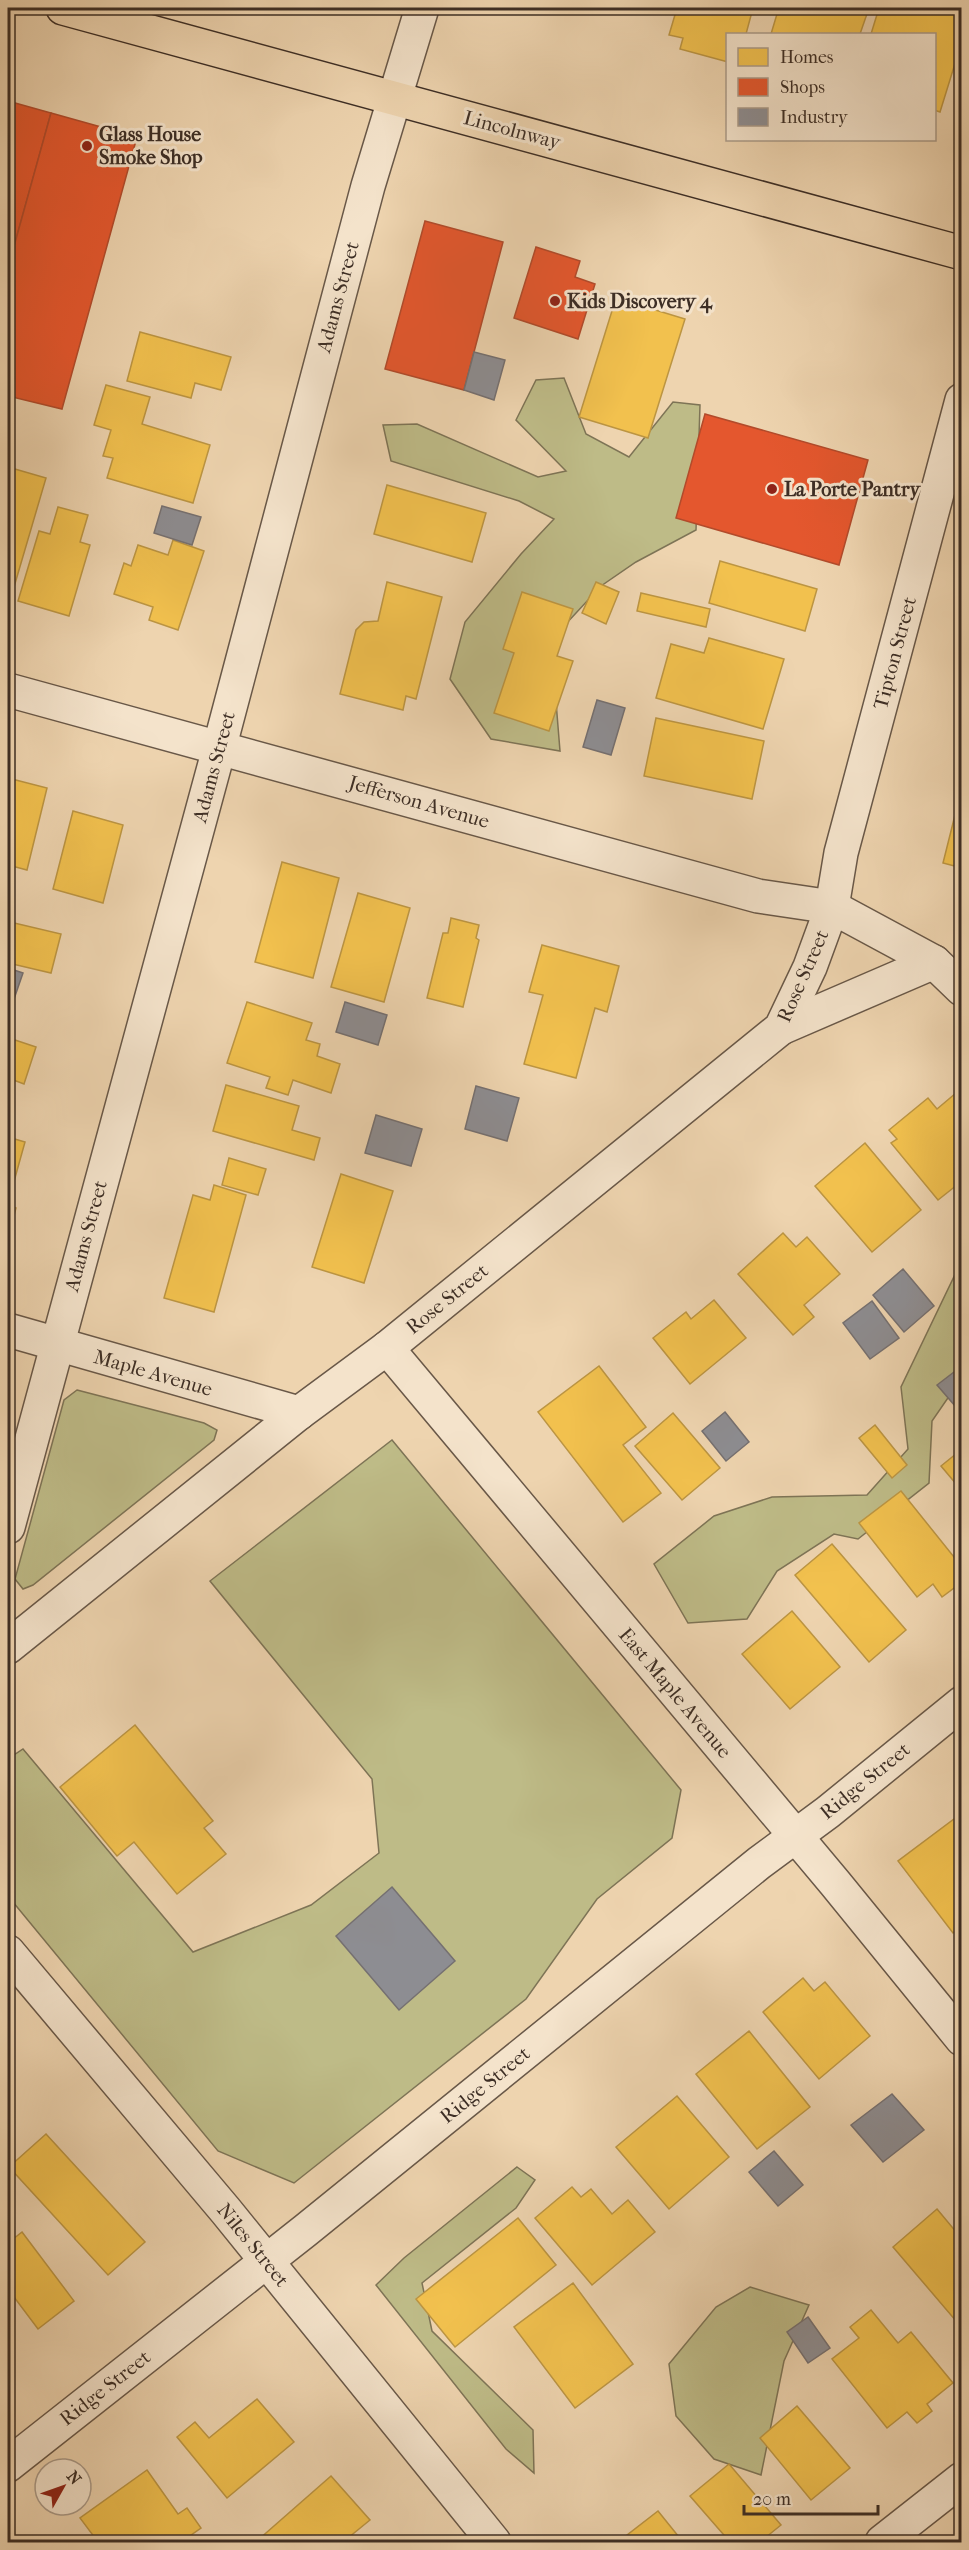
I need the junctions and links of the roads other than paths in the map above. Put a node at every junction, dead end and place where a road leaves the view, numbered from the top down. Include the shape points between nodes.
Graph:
1 (63, 8) edge
2 (422, 8) edge
3 (395, 98) junction
4 (962, 253) edge
5 (962, 400) edge
6 (8, 690) edge
7 (219, 749) junction
8 (832, 907) junction
9 (934, 962) junction
10 (962, 989) edge
11 (782, 1028) junction
12 (8, 1330) edge
13 (56, 1345) junction
14 (387, 1348) junction
15 (299, 1413) junction
16 (8, 1527) edge
17 (8, 1647) edge
18 (962, 1703) edge
19 (795, 1837) junction
20 (8, 1952) edge
21 (962, 2039) edge
22 (266, 2261) junction
23 (8, 2465) edge
24 (962, 2479) edge
25 (494, 2542) edge
26 (882, 2542) edge

1 - 3 main road, Lincolnway
2 - 3 street, Adams Street
3 - 4 main road, Lincolnway
3 - 7 street, Adams Street via 368,186
5 - 8 street, Tipton Street via 841,853
6 - 7 street, Jefferson Avenue
7 - 8 street, Jefferson Avenue via 758,896
7 - 13 street, Adams Street
8 - 9 street, Jefferson Avenue
8 - 11 street, Rose Street
9 - 10 street, Jefferson Avenue
9 - 11 street
11 - 14 street, Rose Street
12 - 13 street, Maple Avenue
13 - 15 street, Maple Avenue
13 - 16 street, Adams Street
14 - 15 street, Rose Street
14 - 19 street, East Maple Avenue
15 - 17 street, Rose Street
18 - 19 street, Ridge Street
19 - 21 street, East Maple Avenue
19 - 22 street, Ridge Street
20 - 22 street, Niles Street
22 - 23 street, Ridge Street
22 - 25 street, Niles Street
24 - 26 street

